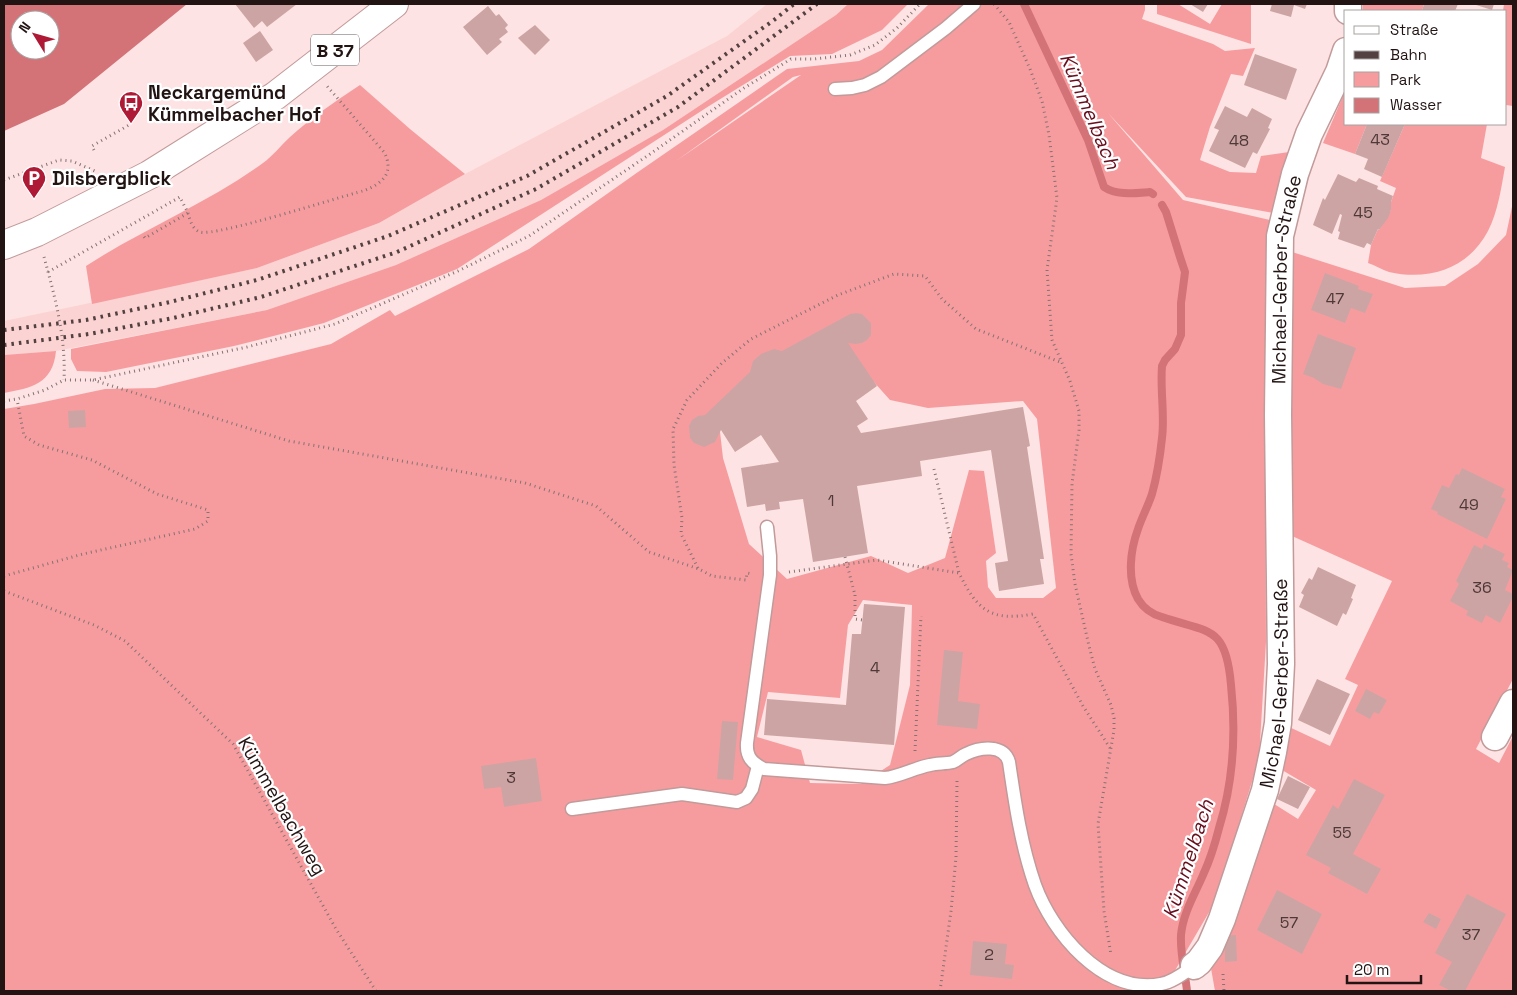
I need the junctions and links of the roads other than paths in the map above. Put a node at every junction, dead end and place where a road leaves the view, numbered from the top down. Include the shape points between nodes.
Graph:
1 (394, 4) edge
2 (974, 4) edge
3 (1344, 57) edge
4 (835, 89) dead end
5 (4, 245) edge
6 (767, 527) dead end
7 (1513, 703) edge
8 (1495, 737) dead end
9 (758, 766) junction
10 (572, 809) dead end
11 (1185, 972) joint

1 - 5 main road, B 37 via 275,96 127,187
2 - 4 lane via 876,79 865,85
3 - 11 street, Michael-Gerber-Straße via 1294,174 1280,236 1281,664 1274,752 1265,790 1222,919 1210,947 1199,962
6 - 9 lane via 770,575 747,743 748,756
7 - 8 street
9 - 10 lane via 752,789 746,798 737,802 682,794
9 - 11 lane, Michael-Gerber-Straße via 886,778 957,760 973,751 998,749 1005,753 1009,762 1021,841 1036,887 1052,920 1076,951 1096,968 1115,978 1144,985 1161,984

